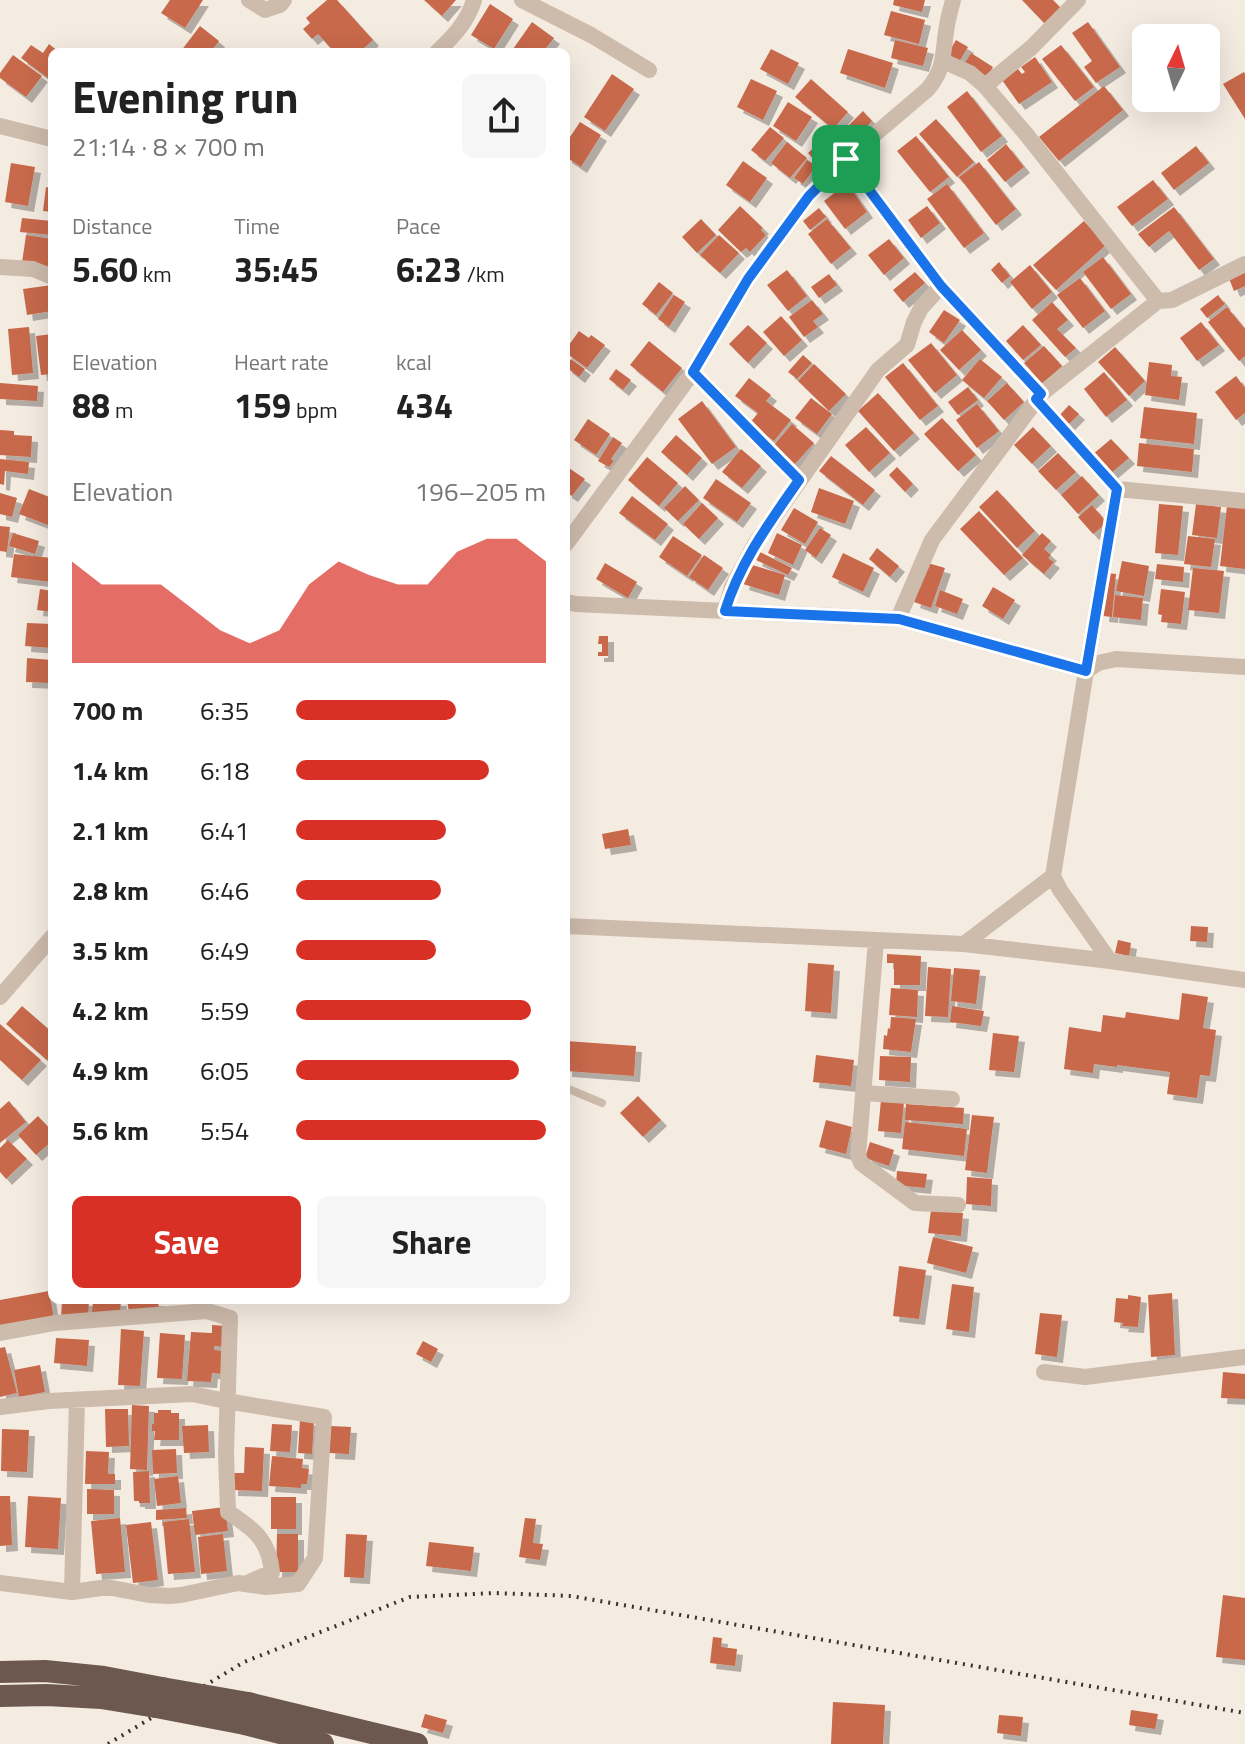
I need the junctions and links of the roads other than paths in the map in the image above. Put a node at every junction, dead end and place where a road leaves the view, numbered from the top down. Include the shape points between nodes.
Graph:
1 (249, 0) edge
2 (284, 0) edge
3 (474, 0) edge
4 (522, 0) edge
5 (953, 0) edge
6 (1078, 0) edge
7 (441, 48) edge
8 (943, 61) junction
9 (649, 70) dead end
10 (985, 86) junction
11 (0, 126) edge
12 (48, 138) edge
13 (846, 159) junction
14 (1245, 264) edge
15 (0, 267) edge
16 (48, 275) edge
17 (941, 286) junction
18 (1158, 301) junction
19 (693, 372) junction
20 (1038, 396) junction
21 (799, 480) junction
22 (1117, 489) junction
23 (1245, 501) edge
24 (570, 539) edge
25 (570, 603) edge
26 (725, 611) junction
27 (898, 619) junction
28 (1245, 667) edge
29 (1086, 671) junction
30 (1053, 876) junction
31 (570, 926) edge
32 (876, 941) junction
33 (48, 942) edge
34 (964, 944) junction
35 (1110, 961) junction
36 (1245, 980) edge
37 (0, 997) edge
38 (570, 1090) edge
39 (864, 1093) junction
40 (952, 1099) dead end
41 (602, 1103) dead end
42 (958, 1205) dead end
43 (0, 1333) edge
44 (1245, 1357) edge
45 (1044, 1372) dead end
46 (77, 1400) junction
47 (226, 1401) junction
48 (0, 1407) edge
49 (0, 1583) edge
50 (245, 1584) junction
51 (72, 1592) junction
52 (0, 1672) edge
53 (0, 1696) edge
54 (159, 1697) junction
55 (246, 1714) junction
56 (323, 1744) edge
57 (417, 1744) edge

1 - 2 street via 265,10
3 - 7 street via 471,12
4 - 9 street
5 - 8 street
6 - 10 street
8 - 10 street
8 - 13 street via 928,89
10 - 18 street
11 - 12 street
13 - 17 street
13 - 19 street via 809,196 748,279
14 - 18 street via 1172,300
15 - 16 street
17 - 20 street
17 - 21 street via 921,308 907,345 878,370
18 - 20 street
19 - 21 street
19 - 24 street
20 - 22 street
20 - 27 street via 932,540
21 - 26 street via 755,544
22 - 23 street
22 - 29 street
25 - 26 street
26 - 27 street
27 - 29 street
28 - 29 street via 1116,659
29 - 30 street
30 - 34 street
30 - 35 street
31 - 32 street
32 - 34 street
32 - 39 street
33 - 37 street
34 - 35 street
35 - 36 street
38 - 41 lane
39 - 40 street
39 - 42 street via 861,1163 915,1203
43 - 47 street via 55,1323 207,1311 230,1318
44 - 45 street via 1085,1377
46 - 47 street via 192,1394
46 - 48 street
46 - 51 street
47 - 50 street via 228,1512 259,1535 272,1572
47 - 50 street via 324,1417 315,1558 298,1584
49 - 51 street
50 - 51 street via 170,1596 101,1588
52 - 54 highway via 104,1677
53 - 54 highway
54 - 55 highway, bridge
55 - 56 highway
55 - 57 highway

